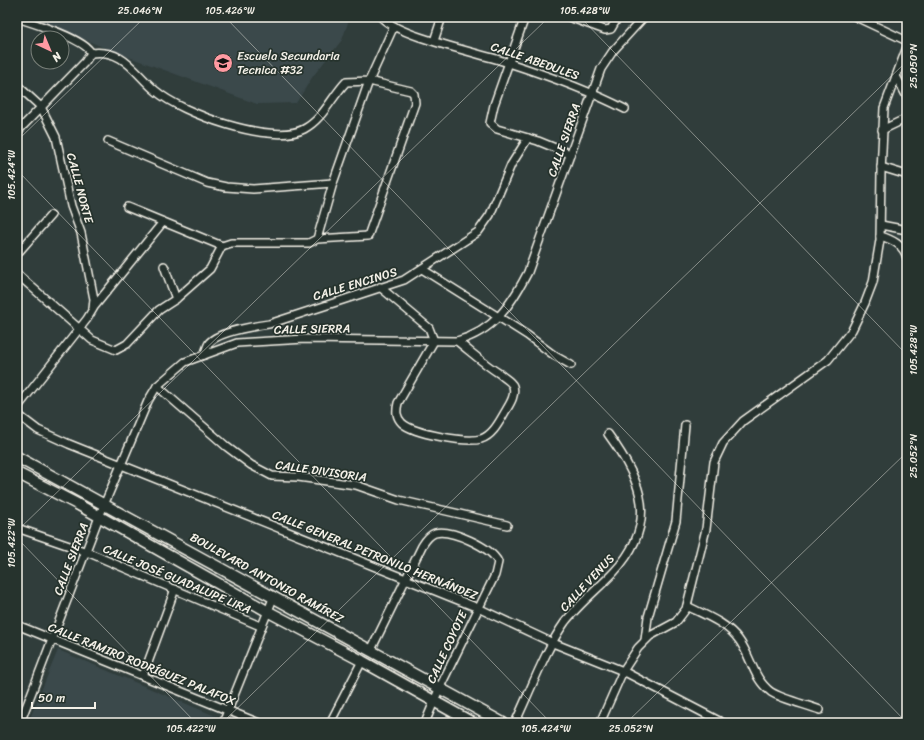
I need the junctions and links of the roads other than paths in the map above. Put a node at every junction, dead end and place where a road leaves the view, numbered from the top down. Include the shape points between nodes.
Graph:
1 (381, 17) edge
2 (442, 17) edge
3 (525, 17) edge
4 (569, 17) edge
5 (618, 17) edge
6 (644, 17) edge
7 (856, 17) edge
8 (17, 18) edge
9 (394, 26) junction
10 (434, 41) junction
11 (907, 41) edge
12 (907, 48) edge
13 (91, 53) junction
14 (508, 62) junction
15 (896, 76) junction
16 (369, 81) junction
17 (17, 85) edge
18 (592, 92) junction
19 (907, 97) edge
20 (41, 107) junction
21 (625, 109) dead end
22 (907, 118) edge
23 (882, 130) junction
24 (17, 132) edge
25 (528, 138) junction
26 (108, 141) dead end
27 (570, 154) junction
28 (881, 167) junction
29 (907, 175) edge
30 (333, 183) junction
31 (127, 207) dead end
32 (52, 215) dead end
33 (163, 222) junction
34 (881, 225) junction
35 (907, 230) edge
36 (880, 236) junction
37 (317, 239) junction
38 (222, 246) junction
39 (17, 254) edge
40 (907, 258) edge
41 (164, 266) dead end
42 (422, 269) junction
43 (17, 274) edge
44 (380, 287) junction
45 (176, 299) junction
46 (93, 309) junction
47 (499, 317) junction
48 (80, 329) junction
49 (457, 340) junction
50 (434, 341) junction
51 (204, 355) junction
52 (571, 365) dead end
53 (157, 386) junction
54 (17, 408) edge
55 (17, 414) edge
56 (685, 425) dead end
57 (608, 434) dead end
58 (17, 457) edge
59 (122, 465) junction
60 (17, 473) edge
61 (105, 504) junction
62 (99, 517) junction
63 (507, 525) dead end
64 (17, 528) edge
65 (86, 552) junction
66 (406, 579) junction
67 (175, 590) junction
68 (274, 596) junction
69 (688, 606) junction
70 (478, 608) junction
71 (267, 611) junction
72 (17, 625) edge
73 (260, 626) junction
74 (53, 638) junction
75 (645, 640) junction
76 (553, 643) junction
77 (371, 650) junction
78 (362, 661) junction
79 (623, 671) junction
80 (143, 676) junction
81 (440, 687) junction
82 (434, 700) junction
83 (820, 710) dead end
84 (228, 711) junction
85 (20, 723) edge
86 (224, 723) edge
87 (259, 723) edge
88 (330, 723) edge
89 (425, 723) edge
90 (473, 723) edge
91 (503, 723) edge
92 (515, 723) edge
93 (600, 723) edge
94 (723, 723) edge

1 - 9 street, CALLE ABEDULES via 386,23
2 - 10 street
3 - 14 street
4 - 5 street via 605,30 611,29
6 - 18 street, CALLE SIERRA via 612,51
7 - 11 street
8 - 13 street via 83,44
9 - 10 street, CALLE ABEDULES
9 - 16 street
10 - 14 street, CALLE ABEDULES
12 - 15 street
13 - 16 street via 102,52 120,57 155,91 179,106 238,128 262,133 292,133 303,130 317,120 346,82
13 - 20 street
14 - 18 street, CALLE ABEDULES
14 - 25 street via 490,123 497,128
15 - 19 street
15 - 23 street via 886,100
16 - 30 street
16 - 37 street via 411,91 415,103 370,234
17 - 20 street, CALLE NORTE
18 - 21 street, CALLE ABEDULES
18 - 27 street, CALLE SIERRA
20 - 24 street
20 - 46 street, CALLE NORTE via 56,137 71,206 81,233 94,291
22 - 23 street
23 - 28 street
25 - 27 street
25 - 42 street, CALLE ENCINOS via 510,165 490,215 478,232
26 - 30 street via 207,183 226,187 253,189
27 - 47 street, CALLE SIERRA via 528,272
28 - 29 street
28 - 34 street
30 - 37 street
31 - 33 street
32 - 39 street
33 - 38 street
33 - 46 street
34 - 35 street
34 - 36 street
36 - 40 street via 888,238 902,248
36 - 69 street via 870,292 844,341 816,370 743,421 717,453 706,529
37 - 38 street via 309,243 231,243
38 - 45 street via 210,269
41 - 45 street
42 - 44 street, CALLE ENCINOS via 404,280
42 - 47 street
43 - 48 street
44 - 50 street via 429,328
44 - 51 street, CALLE ENCINOS via 269,324 247,326 221,336 210,342
45 - 48 street via 160,310 128,344 116,350 92,340
46 - 48 street
47 - 49 street, CALLE SIERRA via 482,331
47 - 52 street
48 - 54 street
49 - 50 street, CALLE SIERRA
49 - 50 street via 487,366 509,380 513,386 513,396 492,432 482,439 470,440 416,431 402,423 396,411 398,403
50 - 51 street, CALLE SIERRA via 254,341
51 - 53 street, CALLE SIERRA via 185,362
53 - 59 street, CALLE SIERRA via 148,401
53 - 63 street, CALLE DIVISORIA via 226,448 272,476 356,485 399,500
55 - 59 street, CALLE GENERAL PETRONILO HERNÁNDEZ via 38,430
56 - 75 street via 676,521 648,617
57 - 76 street, CALLE VENUS via 634,474 642,508 641,525 629,553 616,571 573,613
58 - 61 main road, BOULEVARD ANTONIO RAMÍREZ
59 - 61 street, CALLE SIERRA
59 - 66 street, CALLE GENERAL PETRONILO HERNÁNDEZ
60 - 62 main road
61 - 62 street, CALLE SIERRA
61 - 68 main road, BOULEVARD ANTONIO RAMÍREZ
62 - 65 street, CALLE SIERRA
62 - 71 main road
64 - 65 street, CALLE JOSÉ GUADALUPE LIRA
65 - 67 street, CALLE JOSÉ GUADALUPE LIRA
65 - 74 street, CALLE SIERRA
66 - 70 street, CALLE GENERAL PETRONILO HERNÁNDEZ
66 - 70 street, CALLE COYOTE via 422,546 436,533 450,534 477,543 491,552 498,565
66 - 77 street
67 - 73 street, CALLE JOSÉ GUADALUPE LIRA
67 - 80 street
68 - 71 street
68 - 77 main road, BOULEVARD ANTONIO RAMÍREZ
69 - 75 street via 676,622
69 - 83 street via 711,618 738,638 752,668 770,690
70 - 76 street, CALLE GENERAL PETRONILO HERNÁNDEZ
70 - 81 street, CALLE COYOTE
71 - 73 street
71 - 78 main road
72 - 74 street, CALLE RAMIRO RODRÍGUEZ PALAFOX
73 - 84 street
74 - 80 street, CALLE RAMIRO RODRÍGUEZ PALAFOX
74 - 85 street, CALLE SIERRA
75 - 79 street
76 - 79 street, CALLE GENERAL PETRONILO HERNÁNDEZ
76 - 92 street, CALLE VENUS
77 - 81 main road, BOULEVARD ANTONIO RAMÍREZ
78 - 82 main road
78 - 88 street
79 - 93 street
79 - 94 street, CALLE GENERAL PETRONILO HERNÁNDEZ
80 - 84 street, CALLE RAMIRO RODRÍGUEZ PALAFOX
81 - 82 street, CALLE COYOTE
81 - 91 main road, BOULEVARD ANTONIO RAMÍREZ
82 - 89 street, CALLE COYOTE
82 - 90 main road
84 - 86 street
84 - 87 street, CALLE RAMIRO RODRÍGUEZ PALAFOX

